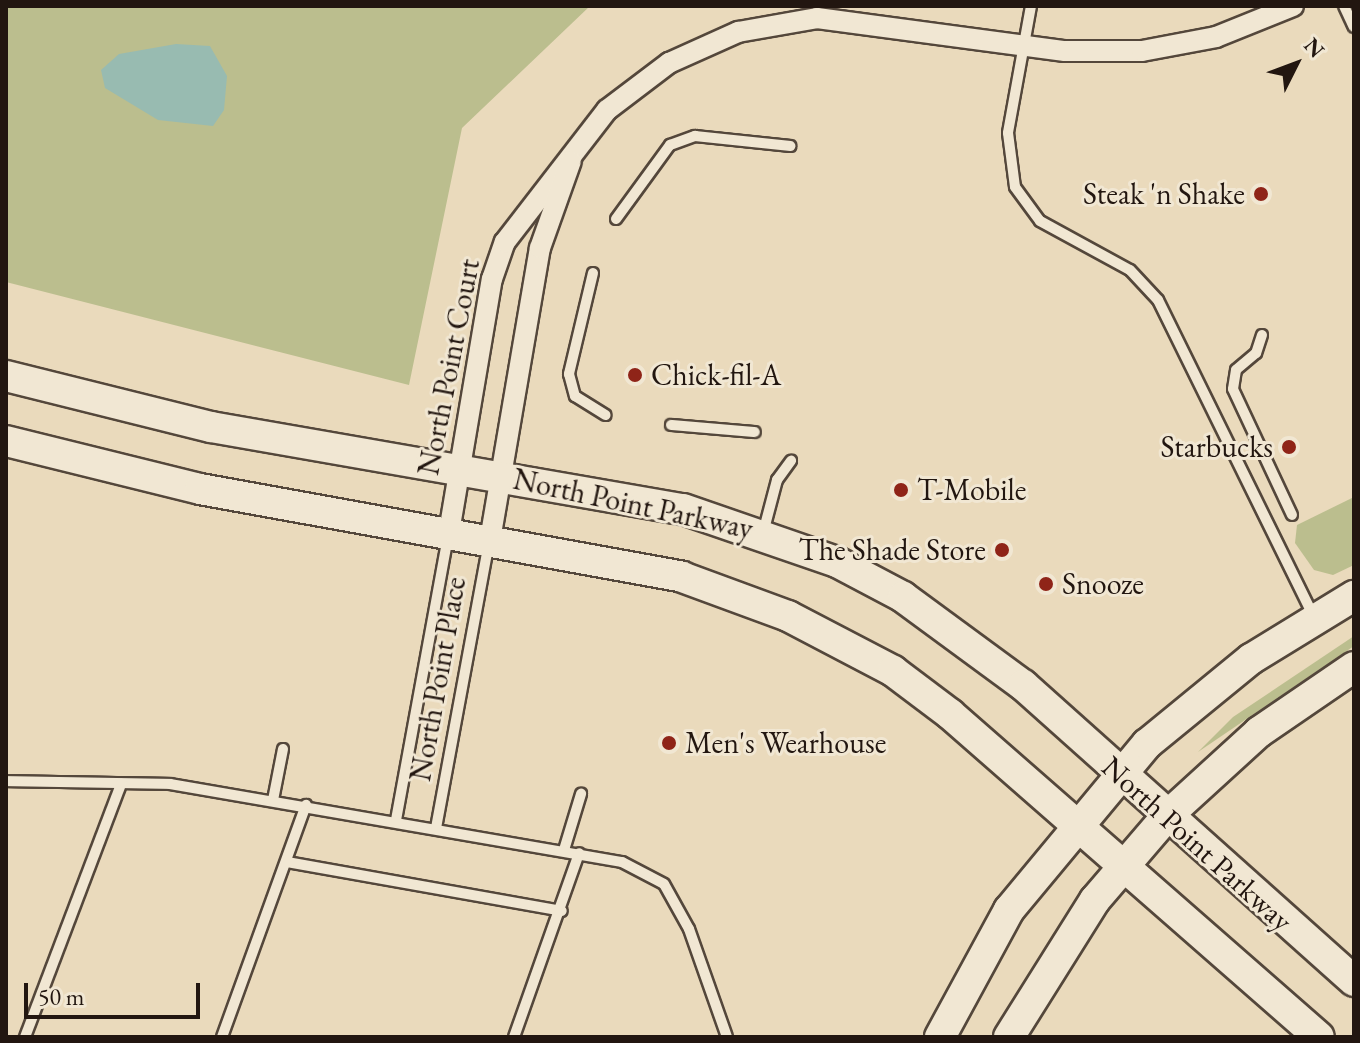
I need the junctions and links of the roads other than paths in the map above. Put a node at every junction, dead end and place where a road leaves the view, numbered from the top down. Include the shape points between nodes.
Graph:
1 (1031, 6) edge
2 (1293, 6) edge
3 (1344, 6) edge
4 (1354, 27) edge
5 (1023, 47) junction
6 (580, 143) junction
7 (790, 146) dead end
8 (616, 219) dead end
9 (593, 273) dead end
10 (1262, 335) dead end
11 (6, 376) edge
12 (606, 415) dead end
13 (671, 425) dead end
14 (755, 432) dead end
15 (6, 441) edge
16 (791, 461) dead end
17 (458, 468) junction
18 (499, 475) junction
19 (1292, 515) dead end
20 (449, 532) junction
21 (763, 533) junction
22 (490, 540) junction
23 (1354, 596) edge
24 (1315, 617) junction
25 (1354, 667) edge
26 (283, 749) dead end
27 (1120, 774) junction
28 (6, 781) edge
29 (121, 784) junction
30 (581, 794) dead end
31 (273, 800) junction
32 (306, 805) junction
33 (1167, 816) junction
34 (396, 820) junction
35 (1074, 824) junction
36 (436, 828) junction
37 (564, 850) junction
38 (579, 853) junction
39 (287, 862) junction
40 (1123, 866) junction
41 (562, 911) junction
42 (1354, 981) edge
43 (25, 1037) edge
44 (222, 1037) edge
45 (514, 1037) edge
46 (727, 1037) edge
47 (940, 1037) edge
48 (1009, 1037) edge
49 (1319, 1037) edge

1 - 5 lane
2 - 5 street, North Point Court via 1216,37 1142,51
3 - 4 lane
5 - 6 street, North Point Court via 861,20 772,25 669,63 607,110
5 - 24 lane via 1008,133 1015,187 1040,221 1130,270 1158,300
6 - 17 street, North Point Court via 505,242
6 - 18 street, North Point Court via 540,248
7 - 8 lane via 695,136 670,145
9 - 12 lane via 569,374 575,396
10 - 19 lane via 1256,353 1236,370 1233,389
11 - 17 street, North Point Parkway via 211,427
13 - 14 lane
15 - 20 street, North Point Parkway via 200,489
16 - 21 lane via 777,480
17 - 18 street, North Point Parkway
17 - 20 street, North Point Court
18 - 21 street, North Point Parkway via 683,509
18 - 22 street, North Point Court
20 - 22 street, North Point Parkway
20 - 34 lane, North Point Place
21 - 27 street, North Point Parkway via 837,562 963,637
22 - 35 street, North Point Parkway via 682,577 821,631 921,691
22 - 36 lane, North Point Place
23 - 24 street
24 - 27 street via 1214,687
25 - 33 street via 1259,732
26 - 31 lane
27 - 33 street, North Point Parkway
27 - 35 street
28 - 29 lane
29 - 31 lane
29 - 43 lane
30 - 37 lane
31 - 32 lane
32 - 34 lane
32 - 39 lane
33 - 40 street
33 - 42 street, North Point Parkway
34 - 36 lane
35 - 40 street, North Point Parkway
35 - 47 street via 1009,910
36 - 37 lane
37 - 38 lane
38 - 41 lane
38 - 46 lane via 622,862 664,884 689,929
39 - 41 lane
39 - 44 lane
40 - 48 street via 1033,990
40 - 49 street, North Point Parkway
41 - 45 lane

